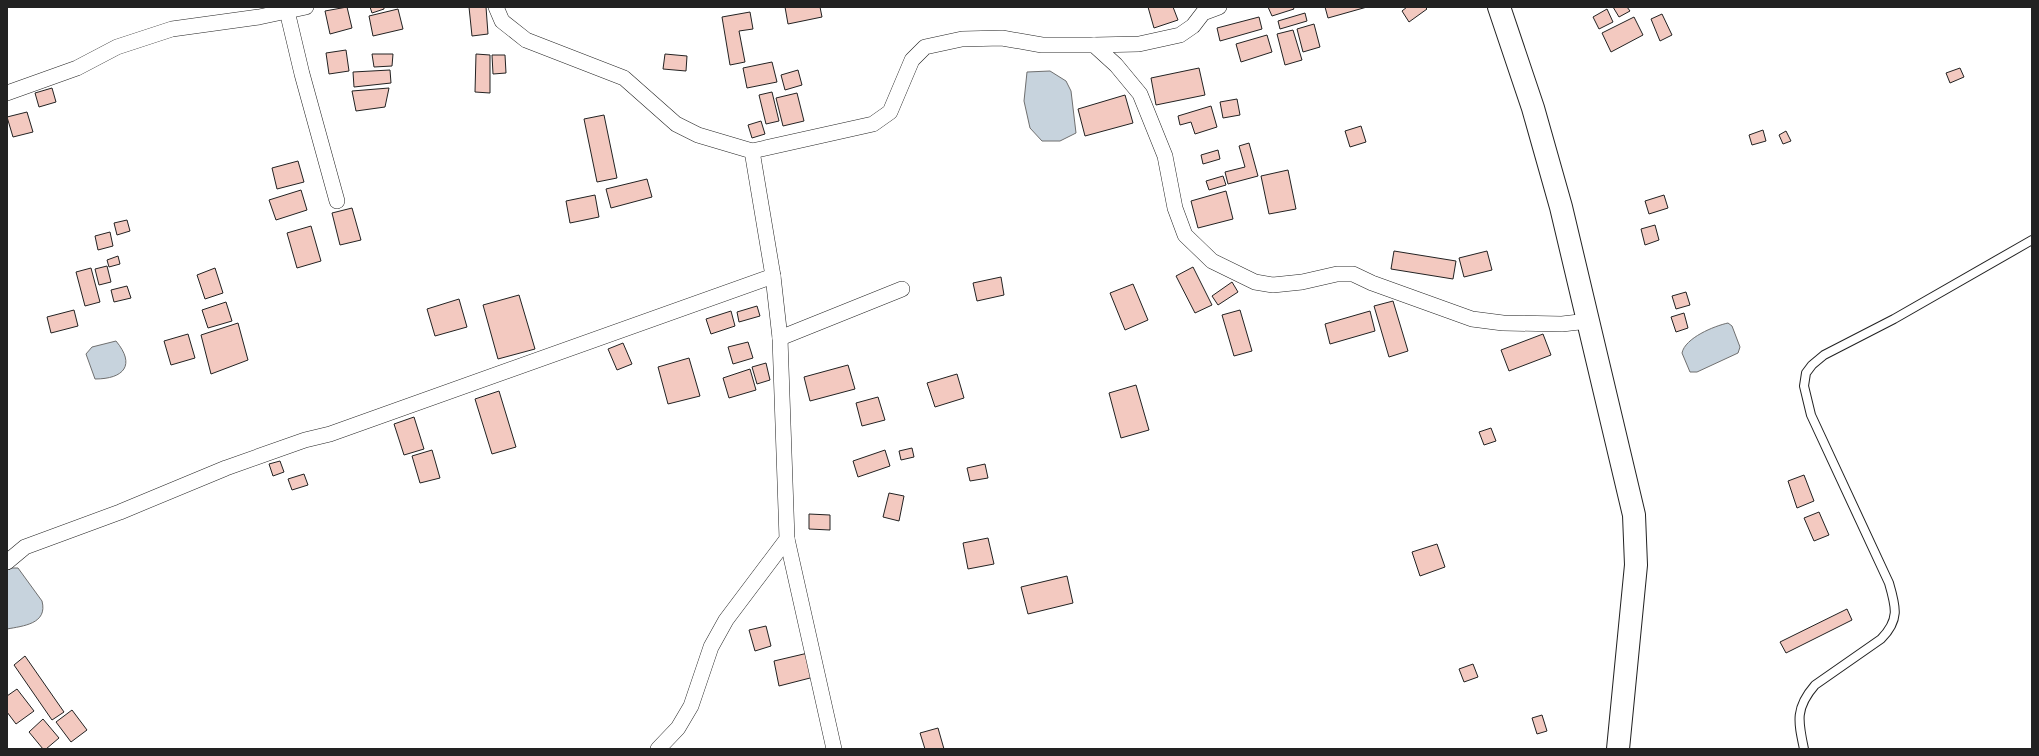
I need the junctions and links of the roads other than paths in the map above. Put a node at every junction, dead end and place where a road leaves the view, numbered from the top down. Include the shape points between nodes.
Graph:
1 (306, 7) edge
2 (496, 7) edge
3 (1219, 7) edge
4 (1498, 7) edge
5 (287, 11) junction
6 (1094, 45) junction
7 (7, 93) edge
8 (752, 152) junction
9 (337, 200) dead end
10 (2032, 240) edge
11 (773, 276) junction
12 (902, 289) dead end
13 (1588, 321) junction
14 (780, 338) junction
15 (787, 539) junction
16 (7, 562) edge
17 (658, 749) edge
18 (834, 749) edge
19 (1618, 749) edge
20 (1804, 749) edge

1 - 5 street
2 - 8 street via 502,21 526,40 624,78 676,124 698,135
3 - 6 street via 1203,13 1193,26 1180,35 1138,44
4 - 13 highway via 1533,108
5 - 7 street via 172,30 117,47 77,68
5 - 9 street
6 - 8 street via 1042,45 1002,38 962,39 925,47 912,60 890,112 873,124
6 - 13 street via 1116,65 1140,94 1165,156 1175,208 1185,235 1212,262 1255,282 1273,285 1337,274 1353,274 1472,319 1503,323 1562,324
8 - 11 street
10 - 20 lane via 1894,319 1824,355 1806,373 1804,386 1811,415 1889,583 1895,613 1894,622 1881,639 1807,694 1798,716
11 - 14 street
11 - 16 street via 330,434 305,440 226,468 120,512 25,547
12 - 14 street
13 - 19 highway via 1634,516 1636,565
14 - 15 street
15 - 17 street via 726,620 711,647 690,706 678,728
15 - 18 street

